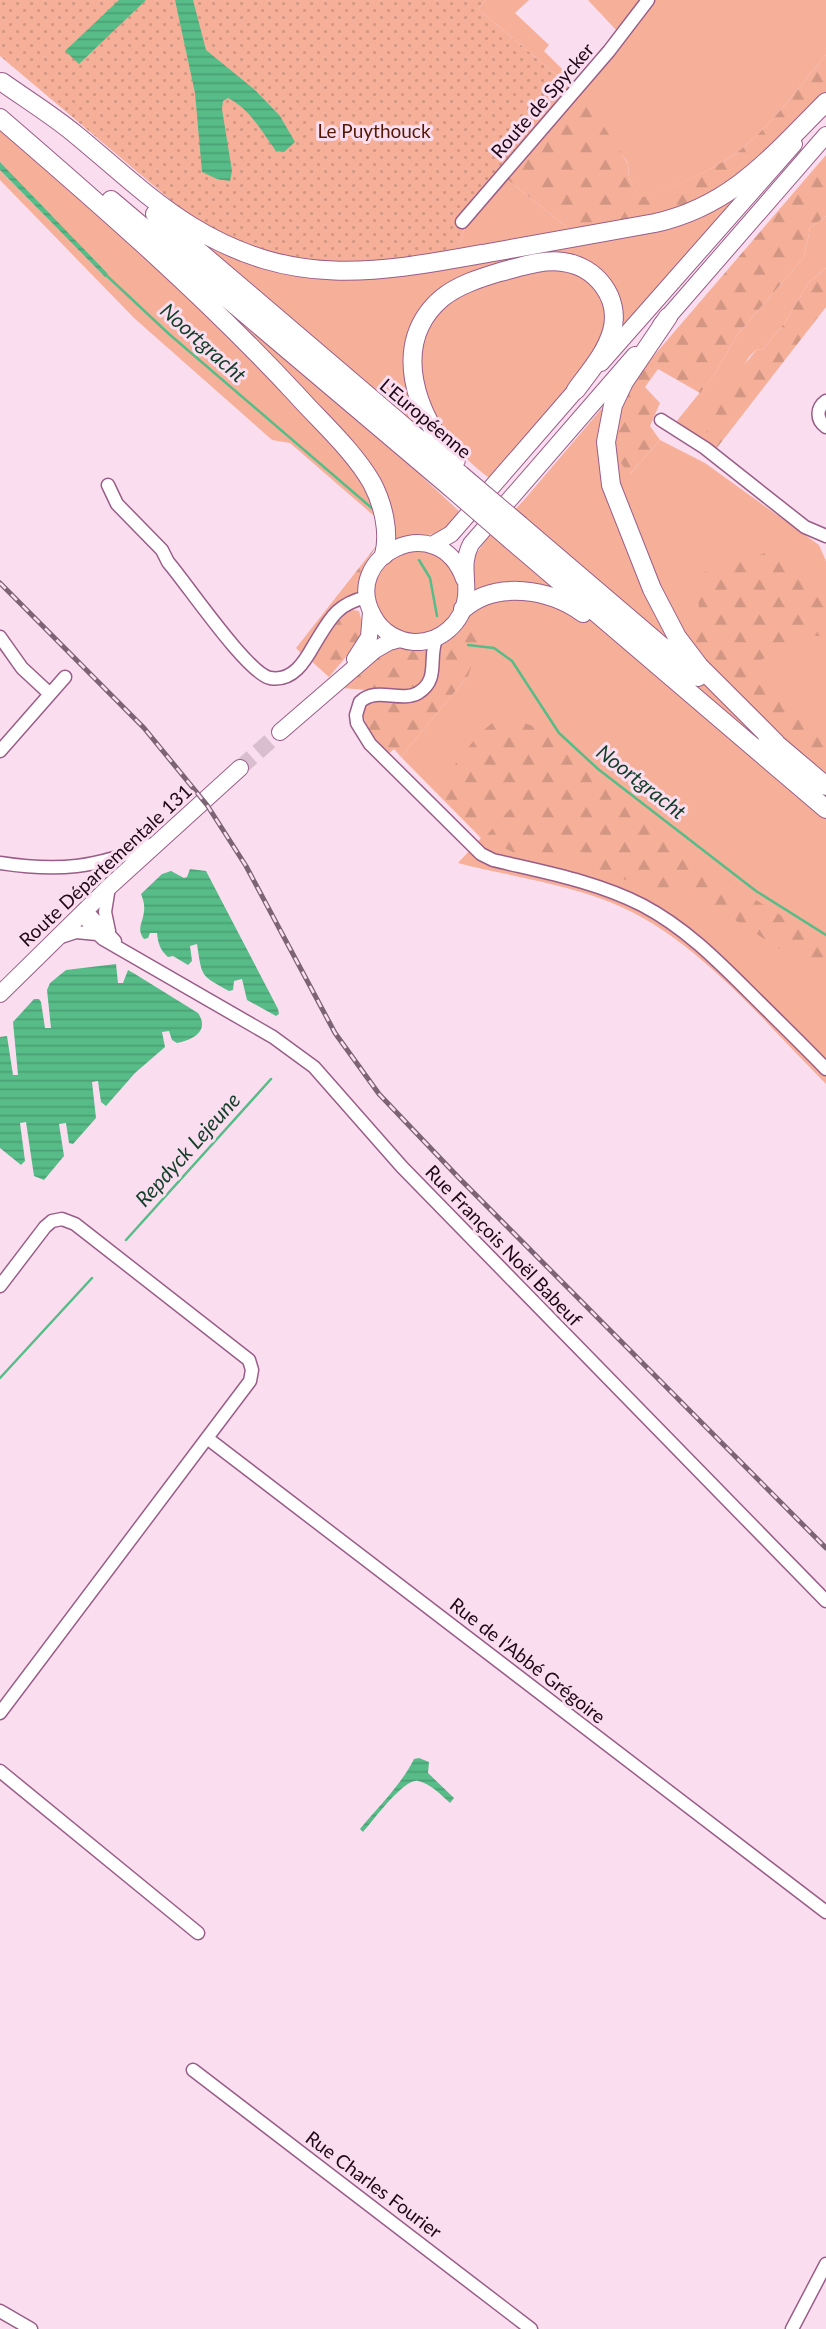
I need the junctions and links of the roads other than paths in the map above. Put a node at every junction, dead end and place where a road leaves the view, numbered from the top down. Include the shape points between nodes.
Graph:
1 (648, 0) edge
2 (1, 81) edge
3 (826, 102) edge
4 (0, 108) edge
5 (826, 108) edge
6 (0, 118) edge
7 (826, 135) edge
8 (462, 222) dead end
9 (668, 317) junction
10 (576, 390) junction
11 (826, 401) edge
12 (661, 420) dead end
13 (826, 427) edge
14 (459, 477) junction
15 (107, 485) dead end
16 (518, 529) junction
17 (826, 536) edge
18 (432, 545) junction
19 (384, 555) junction
20 (464, 579) junction
21 (369, 603) junction
22 (463, 609) junction
23 (0, 637) edge
24 (437, 638) junction
25 (400, 639) junction
26 (420, 642) junction
27 (433, 665) junction
28 (65, 677) dead end
29 (337, 681) junction
30 (677, 681) junction
31 (50, 694) junction
32 (280, 732) tunnel mouth
33 (776, 743) junction
34 (0, 751) edge
35 (240, 768) tunnel mouth
36 (826, 786) edge
37 (826, 808) edge
38 (157, 842) junction
39 (0, 863) edge
40 (109, 887) junction
41 (83, 911) junction
42 (97, 934) junction
43 (112, 937) junction
44 (54, 939) junction
45 (129, 952) junction
46 (0, 994) edge
47 (826, 1069) edge
48 (0, 1286) edge
49 (207, 1438) junction
50 (826, 1601) edge
51 (0, 1713) edge
52 (0, 1771) edge
53 (826, 1912) edge
54 (198, 1933) dead end
55 (193, 2070) dead end
56 (826, 2264) edge
57 (0, 2311) edge
58 (31, 2329) edge
59 (531, 2329) edge
60 (792, 2329) edge

1 - 8 street, Route de Spycker
2 - 3 highway via 204,233 265,259 344,272 398,268 688,213 719,199 751,176
2 - 14 highway, L'Européenne
4 - 14 highway, L'Européenne
5 - 10 main road
6 - 19 highway via 166,265 253,349 351,455 372,483 381,505
7 - 9 main road
9 - 20 main road via 478,536 466,558
9 - 33 highway via 613,405 606,442 610,480 641,565 673,630 699,666
10 - 14 highway via 604,350 614,326 607,290 591,272 571,263 541,262 479,279 448,294 431,309 419,329 413,376 429,424
10 - 18 main road via 451,534
11 - 13 street via 818,413
12 - 17 street via 705,448 805,527
14 - 16 highway, L'Européenne, bridge
15 - 21 street via 232,645 265,676 278,678 295,671 336,611 352,601
16 - 30 highway, L'Européenne
16 - 33 highway, L'Européenne
18 - 19 main road via 405,544
18 - 20 main road via 452,558
19 - 21 main road via 371,574
20 - 22 main road
21 - 25 main road via 381,627
21 - 29 main road via 367,641
22 - 24 main road via 453,626
22 - 30 highway via 480,597 502,592 557,598
23 - 31 street via 19,665
24 - 26 main road
24 - 27 street
25 - 26 main road
25 - 29 main road via 378,648
26 - 27 street
27 - 47 street via 430,681 416,694 371,695 358,705 359,728 384,760 481,854 620,895 677,926
28 - 31 street
29 - 32 main road
30 - 37 highway, L'Européenne
31 - 34 street
33 - 36 highway, L'Européenne
35 - 38 main road, Route Départementale 131
38 - 39 street via 83,866 45,869
38 - 40 main road, Route Départementale 131
40 - 41 main road, Route Départementale 131
40 - 43 street via 105,916
41 - 42 street, Rue François Noël Babeuf
41 - 43 street, Rue François Noël Babeuf
41 - 44 main road, Route Départementale 131
42 - 44 street via 76,932
42 - 45 street, Rue François Noël Babeuf
43 - 45 street, Rue François Noël Babeuf
44 - 46 main road, Route Départementale 131
45 - 50 street, Rue François Noël Babeuf via 274,1037 309,1063 410,1176
48 - 49 street via 47,1225 62,1219 75,1224 249,1360 250,1381
49 - 51 street
49 - 53 street, Rue de l'Abbé Grégoire
52 - 54 street
55 - 59 street, Rue Charles Fourier
56 - 60 street
57 - 58 street

